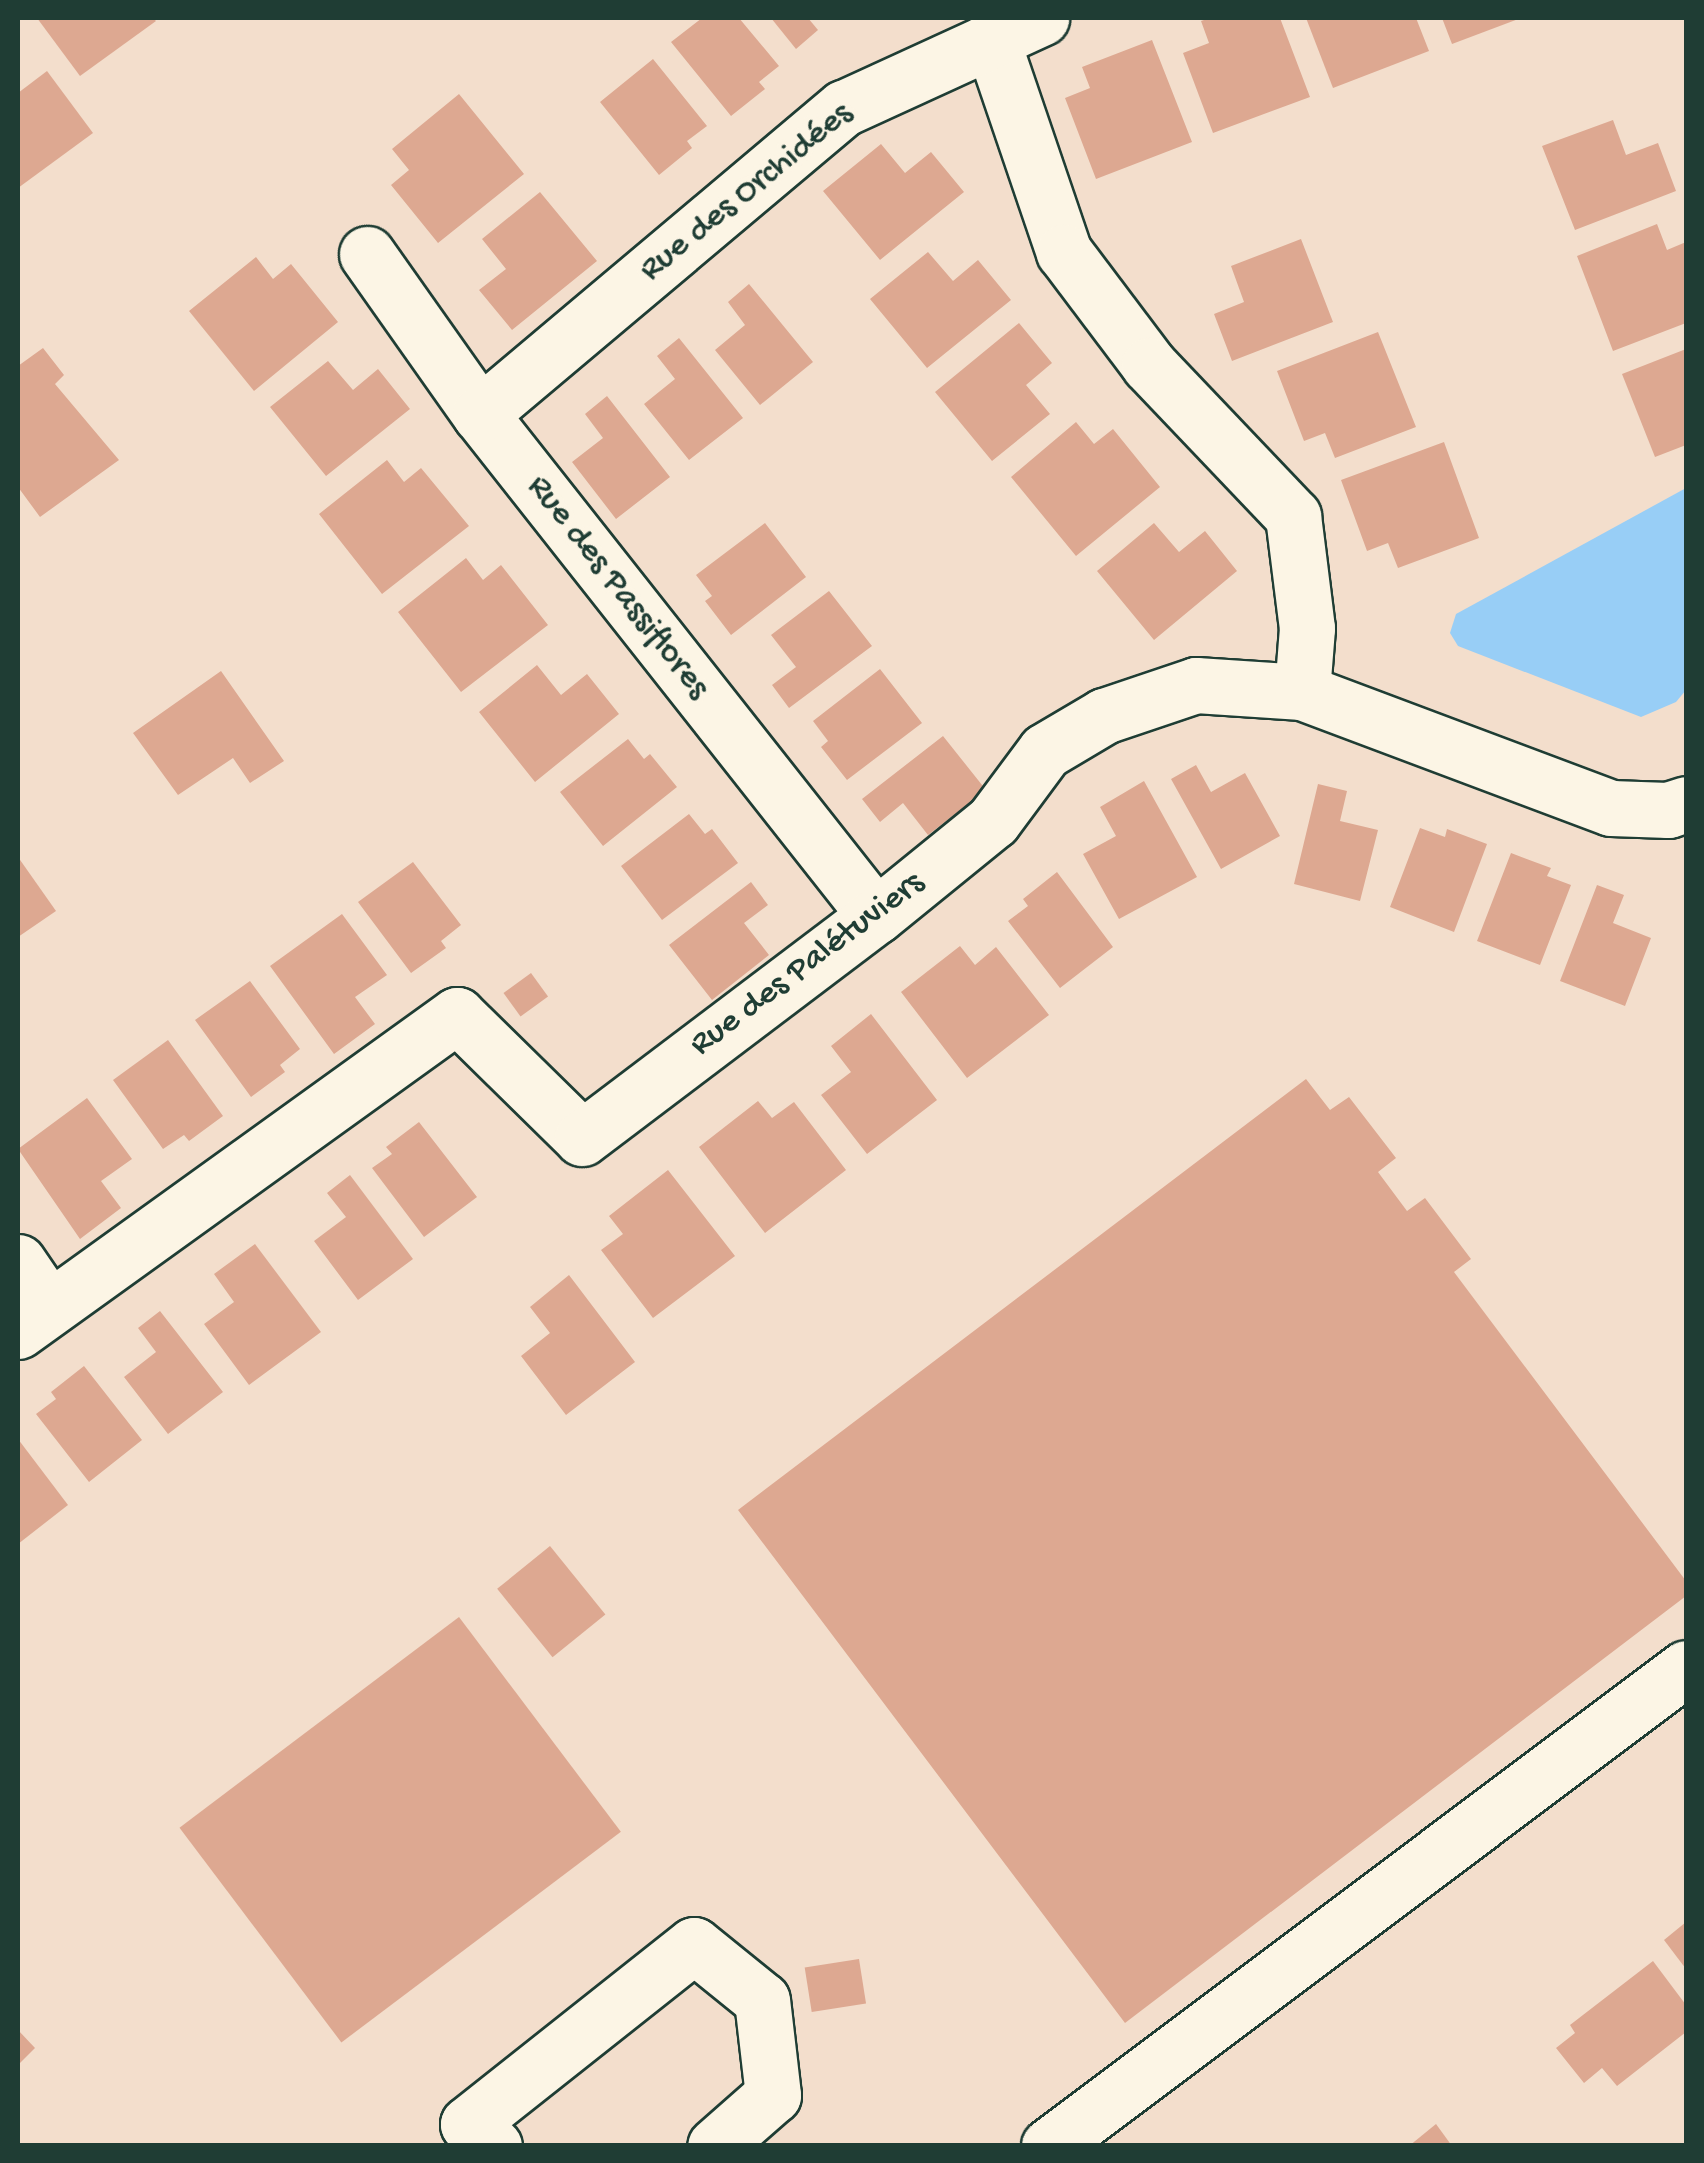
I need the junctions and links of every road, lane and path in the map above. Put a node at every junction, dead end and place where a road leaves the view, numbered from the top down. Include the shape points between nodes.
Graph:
1 (1041, 18) edge
2 (991, 38) junction
3 (367, 254) dead end
4 (480, 414) junction
5 (1302, 692) junction
6 (1686, 804) edge
7 (876, 916) junction
8 (18, 1262) edge
9 (33, 1318) edge
10 (1686, 1668) edge
11 (726, 2143) edge
12 (494, 2146) edge
13 (1049, 2146) edge

1 - 2 street, Rue des Orchidées
2 - 4 street, Rue des Orchidées via 844,108
2 - 5 street via 1064,252 1149,365 1293,516 1307,628
3 - 4 street, Rue des Passiflores
4 - 7 street, Rue des Passiflores
5 - 6 street, Rue des Palétuviers via 1612,808 1668,810
5 - 7 street, Rue des Palétuviers via 1196,685 1104,716 1044,752 994,821
7 - 9 street, Rue des Palétuviers via 582,1138 457,1016
8 - 9 street
10 - 13 street
11 - 12 street via 772,2095 762,2000 694,1946 468,2124

